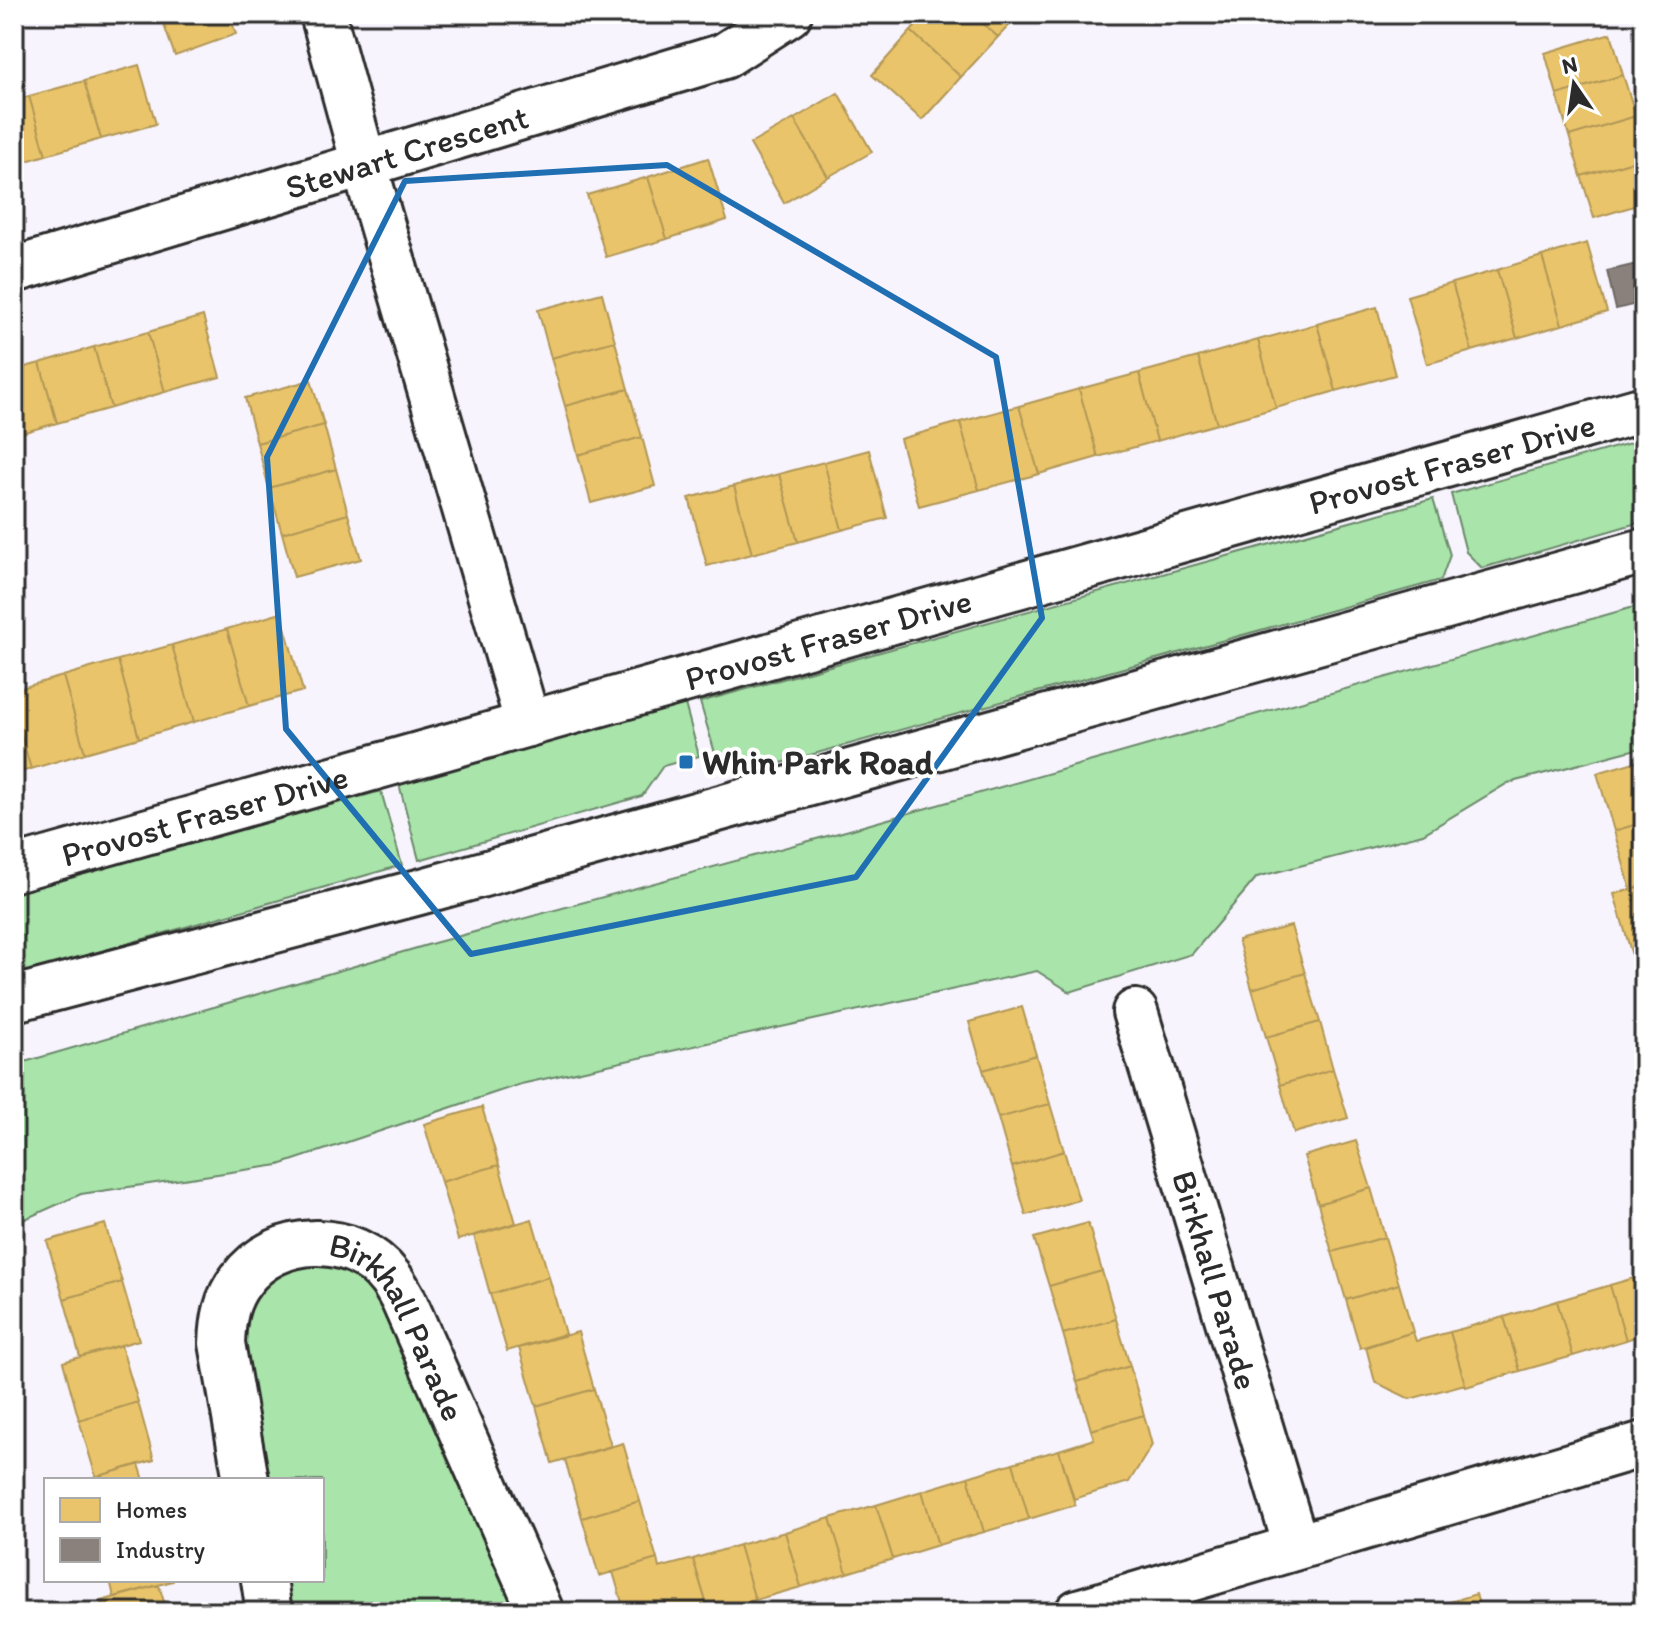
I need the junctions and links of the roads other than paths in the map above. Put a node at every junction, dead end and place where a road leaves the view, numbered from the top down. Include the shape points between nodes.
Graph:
1 (323, 14) edge
2 (789, 14) edge
3 (364, 164) junction
4 (14, 270) edge
5 (1644, 409) edge
6 (1644, 551) edge
7 (528, 724) junction
8 (14, 869) edge
9 (14, 999) edge
10 (1135, 1012) dead end
11 (1644, 1444) edge
12 (246, 1478) edge
13 (1296, 1546) junction
14 (264, 1582) edge
15 (269, 1612) edge
16 (541, 1612) edge
17 (1078, 1612) edge

1 - 3 street
2 - 3 street, Stewart Crescent via 724,56
3 - 4 street, Stewart Crescent
3 - 7 street
5 - 7 street, Provost Fraser Drive
6 - 9 street via 419,892
7 - 8 street, Provost Fraser Drive
10 - 13 street, Birkhall Parade
11 - 13 street
12 - 16 street, Birkhall Parade via 222,1343 229,1299 257,1262 277,1251 324,1242 349,1248 390,1277 403,1299
13 - 17 street
14 - 15 street

